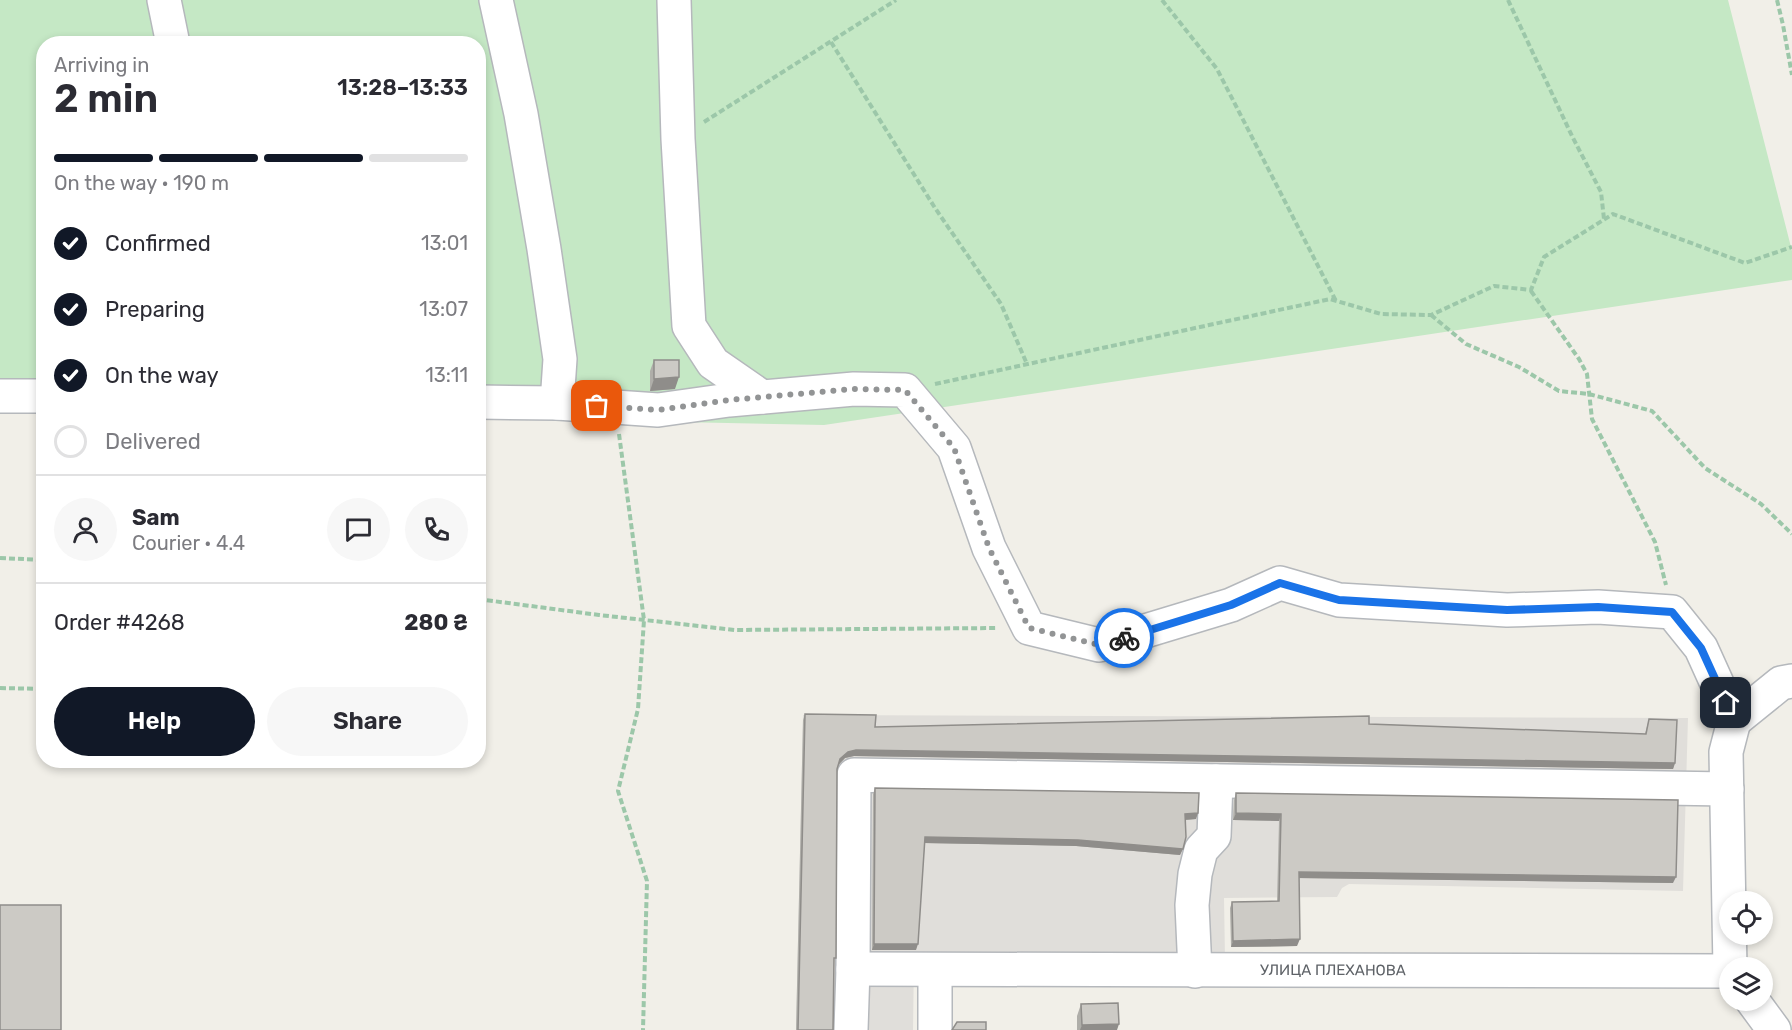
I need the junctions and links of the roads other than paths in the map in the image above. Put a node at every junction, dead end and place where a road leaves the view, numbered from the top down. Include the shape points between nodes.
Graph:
1 (164, 0) edge
2 (496, 0) edge
3 (674, 0) edge
4 (172, 36) edge
5 (0, 396) edge
6 (36, 396) edge
7 (762, 397) junction
8 (486, 402) edge
9 (557, 404) junction
10 (1792, 681) edge
11 (1734, 721) junction
12 (1216, 781) junction
13 (1727, 789) junction
14 (1730, 957) edge
15 (853, 969) junction
16 (1719, 969) edge
17 (935, 970) junction
18 (1196, 970) junction
19 (1760, 1011) edge
20 (851, 1030) edge
21 (935, 1030) edge
22 (1774, 1030) edge

1 - 4 street
2 - 9 street via 544,249 560,359
3 - 7 street via 689,326 713,363
5 - 6 street
7 - 9 street via 658,410
7 - 11 street via 854,389 905,390 954,448 989,548 1029,628 1100,645 1231,605 1280,583 1339,600 1507,610 1598,607 1672,612 1701,648
8 - 9 street
10 - 11 street via 1781,683
11 - 13 street via 1726,752
12 - 13 street
12 - 15 street via 854,775
12 - 18 street via 1214,836 1200,850 1192,905
13 - 14 street
15 - 17 street, УЛИЦА ПЛЕХАНОВА
15 - 20 street
16 - 18 street, УЛИЦА ПЛЕХАНОВА
17 - 18 street, УЛИЦА ПЛЕХАНОВА
17 - 21 street
19 - 22 street

